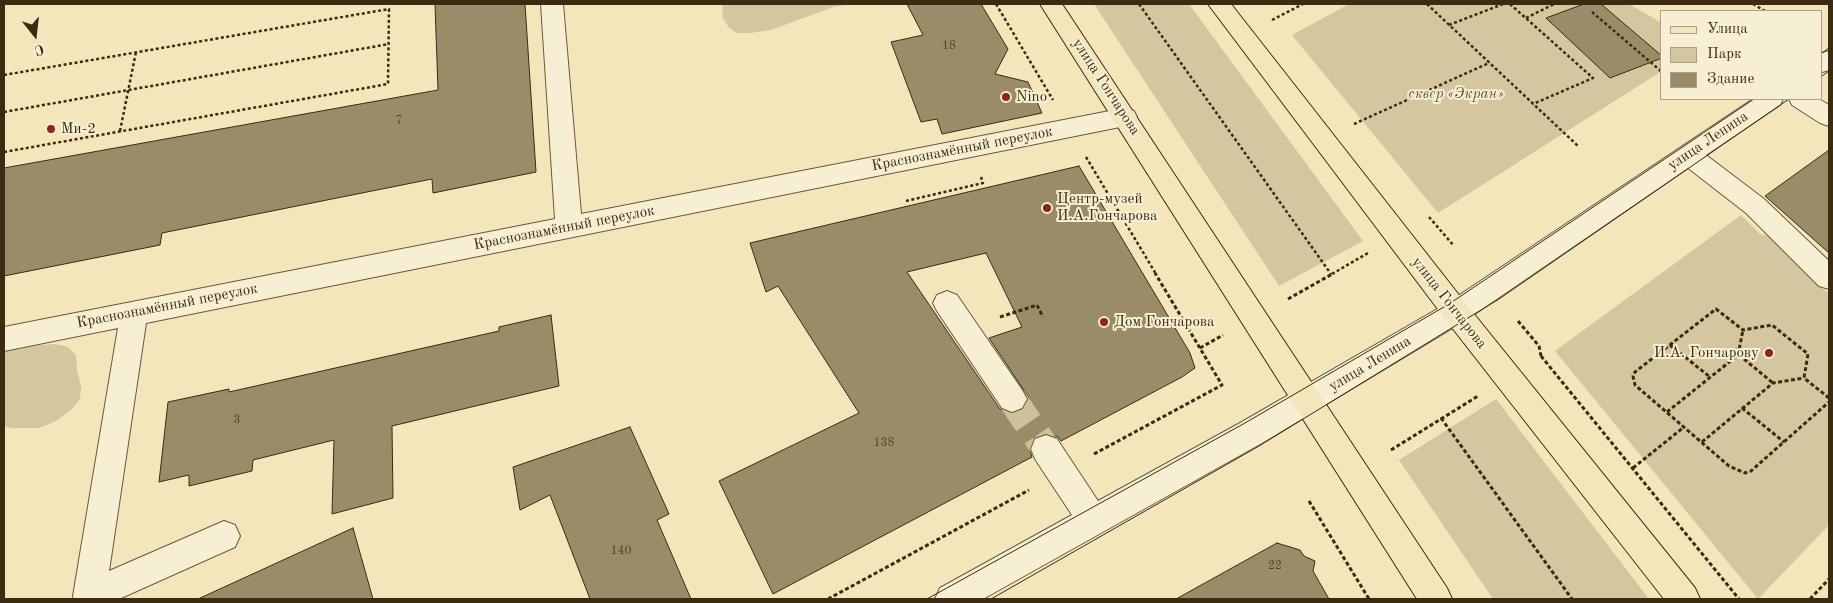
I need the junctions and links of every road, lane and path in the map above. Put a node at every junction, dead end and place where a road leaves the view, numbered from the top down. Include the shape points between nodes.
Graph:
1 (552, 4) edge
2 (996, 4) edge
3 (1051, 4) edge
4 (1140, 4) edge
5 (1219, 4) edge
6 (1303, 4) edge
7 (1427, 4) edge
8 (1503, 4) edge
9 (1510, 4) edge
10 (1554, 4) edge
11 (1592, 12) dead end
12 (1526, 18) junction
13 (1266, 22) dead end
14 (1449, 25) junction
15 (1621, 31) dead end
16 (1616, 33) junction
17 (1631, 40) dead end
18 (1626, 42) junction
19 (389, 44) junction
20 (136, 52) junction
21 (1489, 63) junction
22 (1660, 70) edge
23 (4, 75) edge
24 (128, 91) junction
25 (1770, 100) edge
26 (1802, 100) edge
27 (1534, 104) junction
28 (4, 112) edge
29 (1125, 117) junction
30 (1829, 118) edge
31 (1353, 124) dead end
32 (1069, 128) junction
33 (120, 131) junction
34 (1578, 146) dead end
35 (4, 152) edge
36 (1688, 155) junction
37 (1431, 218) dead end
38 (569, 227) junction
39 (1454, 246) dead end
40 (1370, 252) dead end
41 (1331, 274) junction
42 (1829, 278) edge
43 (1288, 299) dead end
44 (947, 303) dead end
45 (1021, 310) dead end
46 (1456, 312) junction
47 (134, 313) junction
48 (1043, 317) dead end
49 (1518, 321) dead end
50 (1743, 330) junction
51 (1223, 335) dead end
52 (4, 339) edge
53 (1670, 345) junction
54 (1539, 346) dead end
55 (1200, 348) junction
56 (1738, 355) junction
57 (1541, 356) dead end
58 (1710, 377) junction
59 (1804, 378) junction
60 (1773, 383) junction
61 (1481, 394) dead end
62 (1012, 399) tunnel mouth
63 (1308, 400) junction
64 (1829, 400) edge
65 (1742, 408) junction
66 (1667, 412) junction
67 (1441, 418) junction
68 (1684, 427) junction
69 (1702, 442) junction
70 (1784, 442) junction
71 (1391, 450) dead end
72 (1054, 461) junction
73 (1633, 468) junction
74 (1309, 500) dead end
75 (1094, 520) junction
76 (224, 536) dead end
77 (1829, 579) edge
78 (85, 598) edge
79 (828, 599) edge
80 (950, 599) edge
81 (1368, 599) edge
82 (1436, 599) edge
83 (1572, 599) edge
84 (1684, 599) edge
85 (1739, 599) edge
86 (1810, 599) edge

1 - 38 street
2 - 32 path
3 - 29 main road, улица Гончарова
4 - 41 path
5 - 46 main road, улица Гончарова
6 - 13 path
7 - 14 path
8 - 14 path
9 - 12 path
10 - 12 path
11 - 16 path
12 - 27 path via 1593,78
14 - 21 path
15 - 16 path
16 - 18 path
17 - 18 path
18 - 22 path
19 - 20 path via 389,9
19 - 24 path
19 - 33 path via 388,84
20 - 23 path
20 - 24 path
21 - 27 path
21 - 31 path
24 - 28 path
24 - 33 path
25 - 36 street, улица Ленина
26 - 30 street
27 - 34 path
29 - 32 street, Краснознамённый переулок
29 - 63 main road, улица Гончарова
32 - 38 street, Краснознамённый переулок
32 - 55 path
33 - 35 path
36 - 42 street via 1755,206
36 - 46 street, улица Ленина
37 - 39 path
38 - 47 street, Краснознамённый переулок
40 - 41 path
41 - 43 path
44 - 62 street
45 - 48 path via 1037,305
46 - 63 street, улица Ленина
46 - 84 main road, улица Гончарова
47 - 52 street, Краснознамённый переулок
47 - 78 street
49 - 54 path
50 - 53 path via 1716,309
50 - 56 path
50 - 59 path via 1772,326 1808,354
51 - 55 path
53 - 58 path
53 - 66 path via 1633,376 1635,385
55 - 72 path via 1222,385
56 - 58 path
56 - 60 path
57 - 73 path
58 - 66 path
59 - 60 path
59 - 64 path
60 - 65 path
61 - 67 path
63 - 75 street, улица Ленина
63 - 82 main road, улица Гончарова
64 - 70 path
65 - 69 path
65 - 70 path
66 - 68 path
67 - 71 path
67 - 83 path
68 - 69 path
68 - 73 path
69 - 70 path via 1729,466 1745,473
72 - 75 street
72 - 79 path
73 - 85 path
74 - 81 path
75 - 80 street, улица Ленина
76 - 78 street
77 - 86 path

